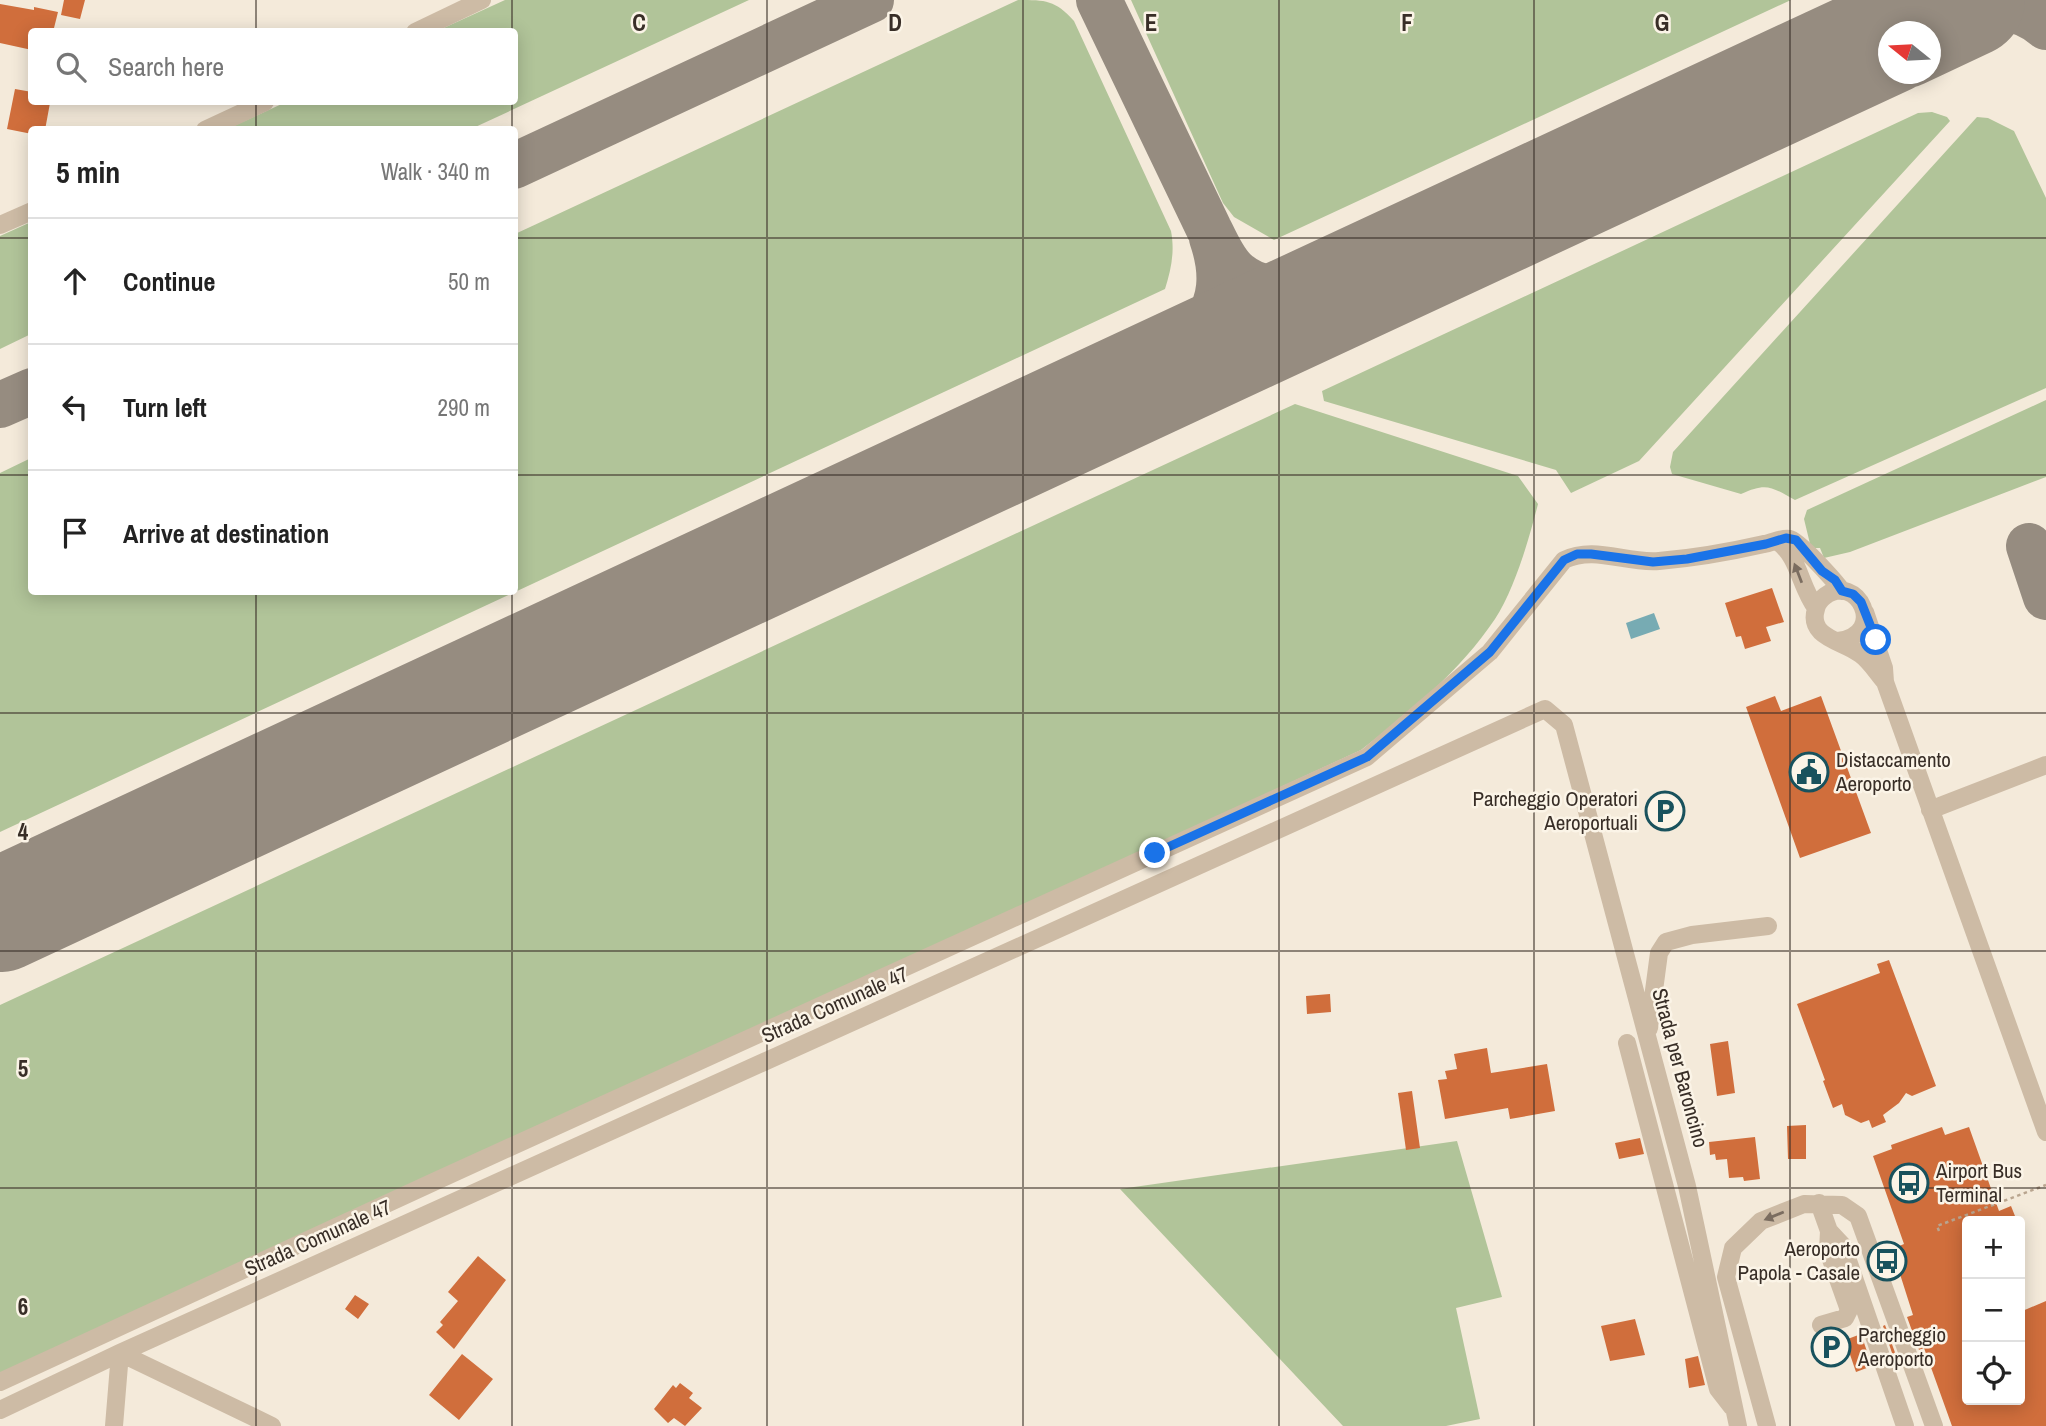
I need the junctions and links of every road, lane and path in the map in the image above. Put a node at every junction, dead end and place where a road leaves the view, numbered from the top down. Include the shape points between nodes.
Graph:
1 (482, 0) edge
2 (423, 28) edge
3 (259, 105) edge
4 (214, 126) edge
5 (28, 213) edge
6 (0, 225) edge
7 (1777, 541) junction
8 (1842, 591) junction
9 (1816, 608) junction
10 (1865, 612) junction
11 (1838, 641) junction
12 (1885, 682) junction
13 (1564, 725) joint
14 (2046, 765) edge
15 (1930, 810) junction
16 (1769, 926) dead end
17 (1648, 1038) junction
18 (1627, 1043) dead end
19 (2046, 1132) edge
20 (2046, 1185) edge
21 (1819, 1203) junction
22 (1829, 1231) junction
23 (1939, 1231) dead end
24 (1821, 1325) dead end
25 (120, 1353) junction
26 (1752, 1371) junction
27 (0, 1382) edge
28 (1732, 1407) junction
29 (0, 1410) edge
30 (114, 1426) edge
31 (272, 1426) edge
32 (1738, 1426) edge
33 (1766, 1426) edge
34 (1774, 1426) edge
35 (1905, 1426) edge
36 (1934, 1426) edge

1 - 2 street
3 - 4 street
5 - 6 street
7 - 8 street via 1796,540
9 -> 7 street via 1792,557
7 - 27 street via 1687,559 1653,562 1577,554 1564,560 1490,652 1367,757
8 - 9 street via 1831,592
8 - 10 street via 1853,594
9 - 11 street via 1819,630
10 - 11 street via 1858,634
10 - 12 street
11 - 12 street via 1861,654
12 - 15 street
13 - 17 street, Strada per Baroncino
13 - 25 street, Strada Comunale 47 via 1545,709
14 - 15 street
15 - 19 street
16 - 17 street via 1666,942 1659,953
17 - 28 street, Strada per Baroncino via 1687,1186
18 - 28 street via 1718,1389
20 - 23 path via 1937,1226
21 - 22 street
21 -> 26 street via 1761,1221 1733,1248 1726,1277
21 - 36 street via 1842,1205 1858,1216
22 - 24 street via 1828,1251 1849,1310 1845,1318
22 - 35 street via 1843,1246
25 - 29 street
25 - 30 street
25 - 31 street
26 - 33 street
26 - 34 street via 1761,1380
28 - 32 street, Strada per Baroncino

